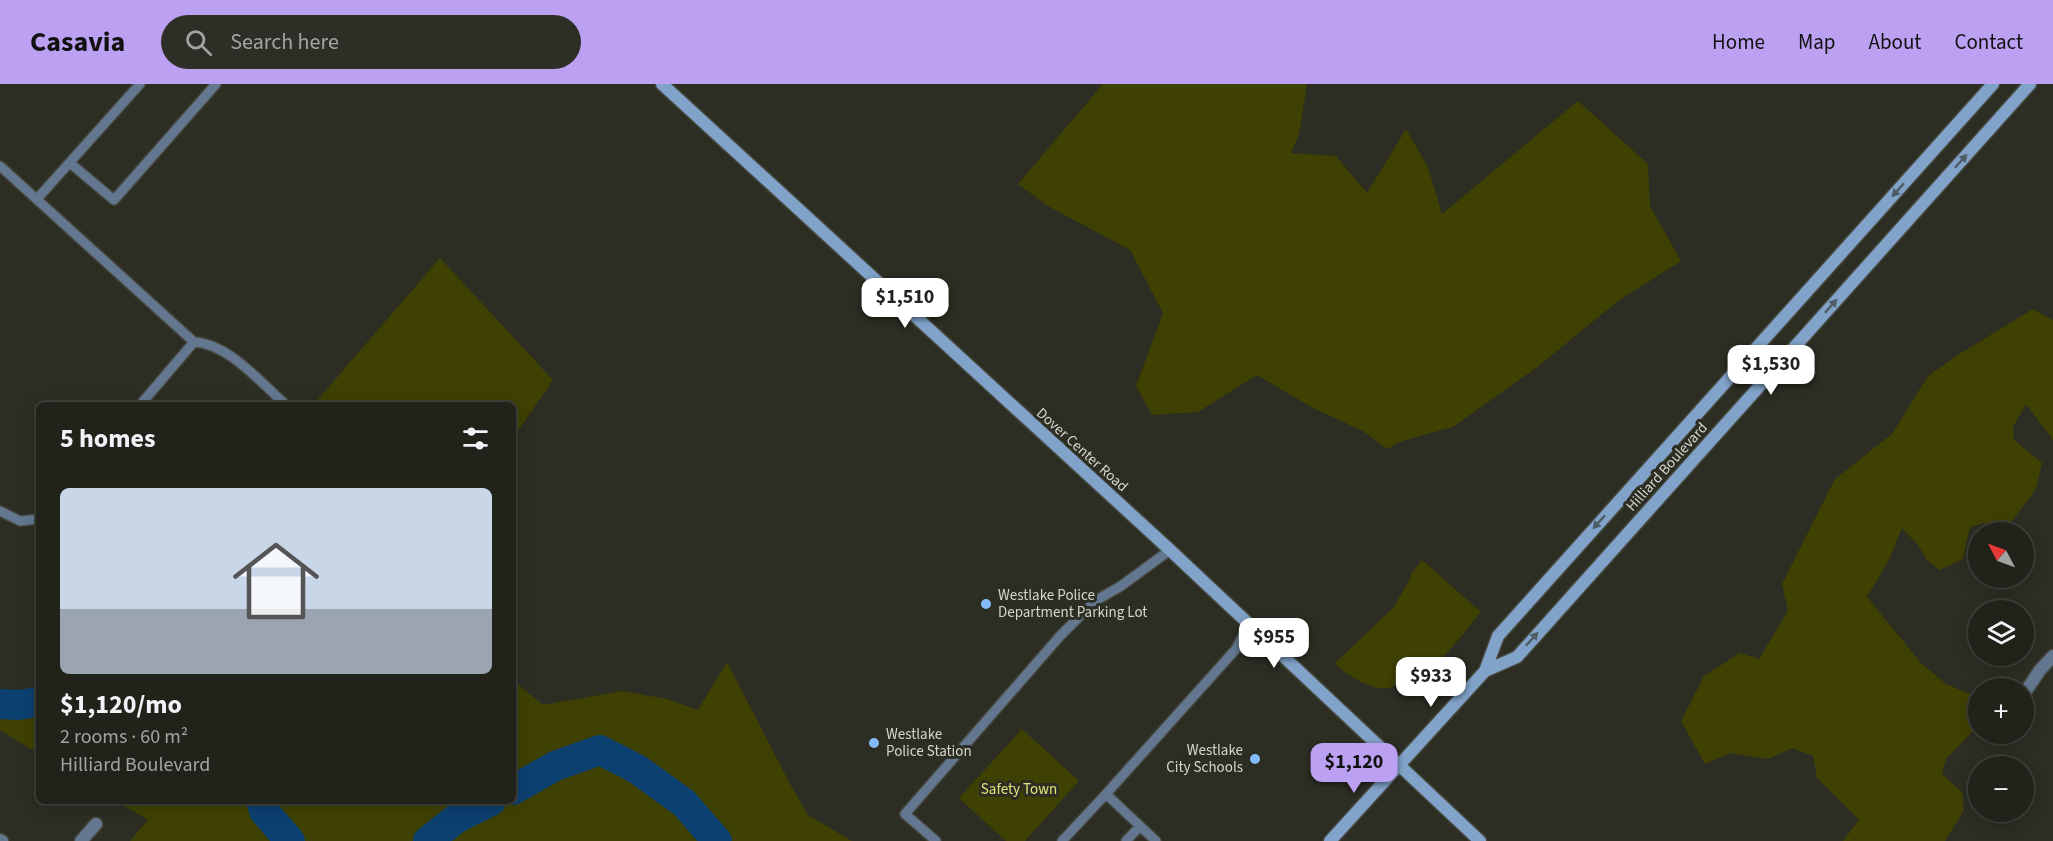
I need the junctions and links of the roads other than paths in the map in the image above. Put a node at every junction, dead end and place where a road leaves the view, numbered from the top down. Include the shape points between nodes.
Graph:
1 (140, 84) edge
2 (216, 84) edge
3 (662, 84) edge
4 (1993, 84) edge
5 (2030, 84) edge
6 (70, 162) junction
7 (0, 166) edge
8 (37, 199) junction
9 (194, 342) junction
10 (143, 402) edge
11 (283, 402) edge
12 (0, 511) edge
13 (36, 520) edge
14 (1170, 550) junction
15 (1249, 624) junction
16 (2053, 656) edge
17 (1485, 671) junction
18 (2034, 679) edge
19 (1399, 765) junction
20 (1106, 794) junction
21 (96, 824) dead end
22 (1140, 826) junction
23 (81, 841) edge
24 (936, 841) edge
25 (1062, 841) edge
26 (1126, 841) edge
27 (1156, 841) edge
28 (1330, 841) edge
29 (1480, 841) edge

1 - 6 lane
2 - 6 lane via 114,200
3 - 14 main road, Dover Center Road
4 -> 17 main road, Hilliard Boulevard via 1498,636
17 -> 5 main road, Hilliard Boulevard via 1517,657
6 - 8 lane
7 - 8 lane
8 - 9 lane
9 - 10 lane
9 - 11 lane via 205,342 229,354
12 - 13 lane via 20,521
14 - 15 main road, Dover Center Road
14 - 24 lane via 1095,601 1045,652 905,814
15 - 19 main road, Dover Center Road
15 - 20 lane via 1236,649
16 - 18 street
17 - 19 main road, Hilliard Boulevard
19 - 28 main road, Hilliard Boulevard
19 - 29 main road, Dover Center Road
20 - 22 lane
20 - 25 lane
21 - 23 street
22 - 26 lane
22 - 27 lane

